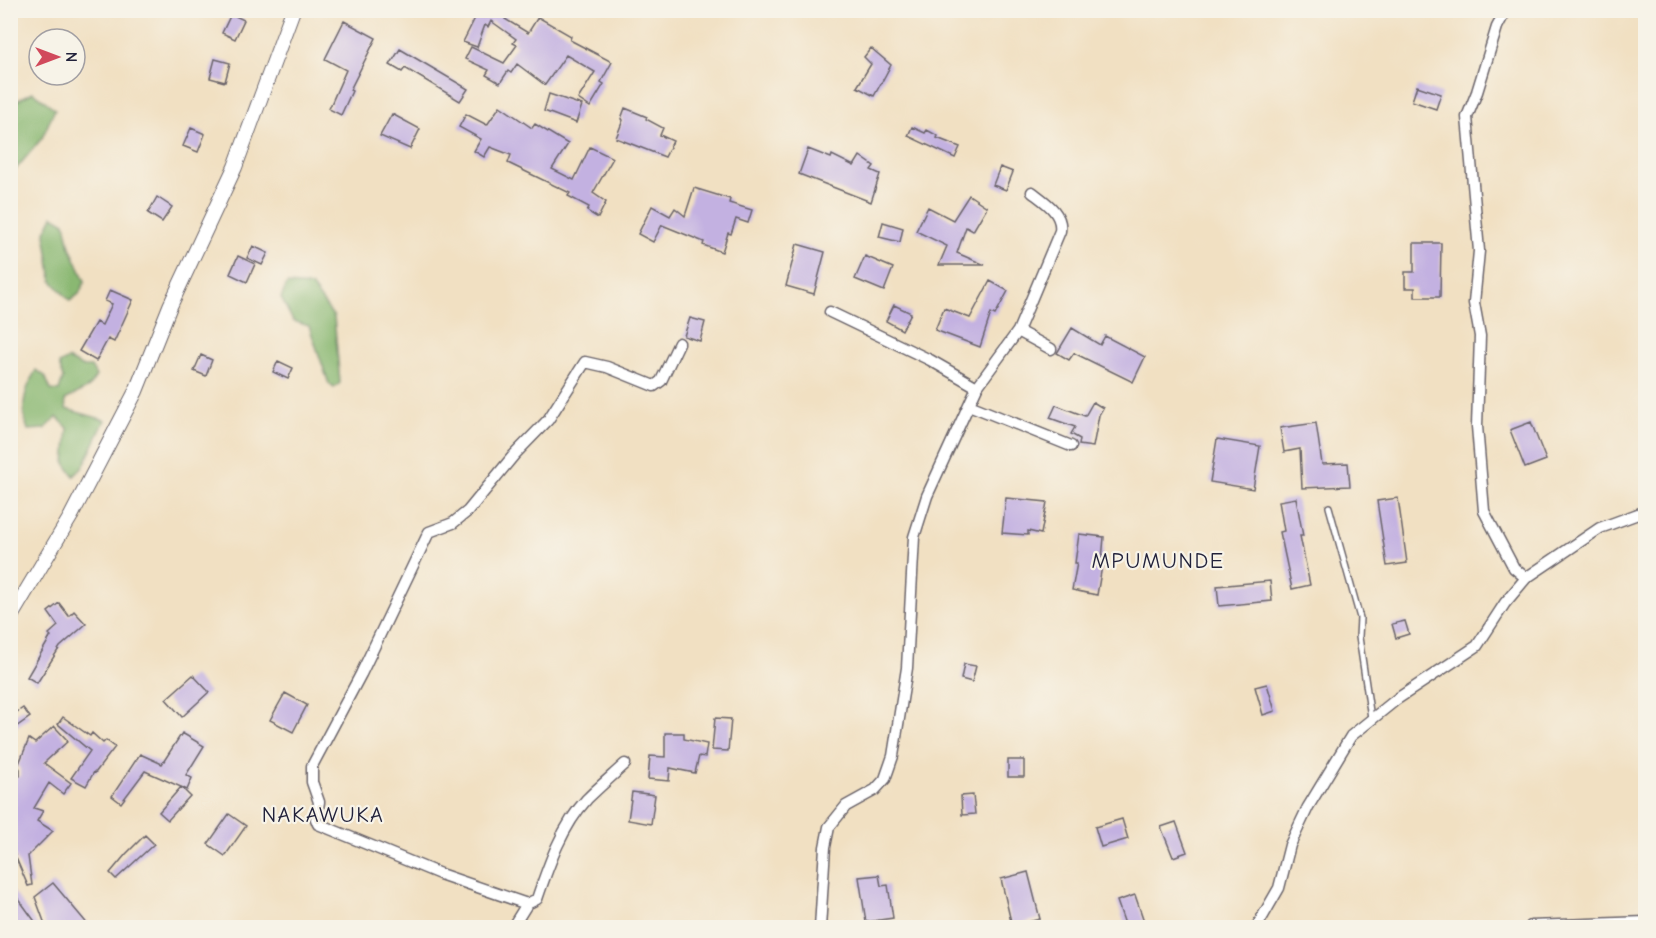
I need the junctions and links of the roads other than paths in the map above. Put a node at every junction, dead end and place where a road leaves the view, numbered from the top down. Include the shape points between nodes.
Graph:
1 (293, 10) edge
2 (1506, 10) edge
3 (1032, 192) dead end
4 (830, 312) dead end
5 (1018, 331) junction
6 (679, 343) dead end
7 (1051, 349) dead end
8 (977, 387) junction
9 (969, 405) junction
10 (1071, 446) dead end
11 (1329, 507) dead end
12 (1646, 511) edge
13 (1526, 578) junction
14 (10, 618) edge
15 (1371, 720) junction
16 (625, 764) dead end
17 (527, 904) junction
18 (1646, 922) edge
19 (1532, 926) edge
20 (512, 927) edge
21 (820, 927) edge
22 (1256, 927) edge

1 - 14 street via 234,167 136,391 71,516
2 - 13 street via 1467,117 1479,250 1474,303 1480,336 1477,426 1484,511 1514,568
3 - 5 street via 1051,207 1061,225
4 - 8 street
5 - 7 street
5 - 8 street
6 - 17 street via 661,381 654,386 585,362 548,420 468,511 453,523 429,532 312,766 312,782 319,802 318,824 440,874
8 - 9 street
9 - 10 street
9 - 21 street via 927,496 914,537 907,668 893,756 885,779 875,790 846,806 829,827
11 - 15 lane via 1360,618 1359,637
12 - 13 street via 1600,528
13 - 15 street via 1477,646
15 - 22 street via 1351,736 1308,807 1290,845 1279,888
16 - 17 street via 586,800 564,833 537,898
17 - 20 street
18 - 19 street

